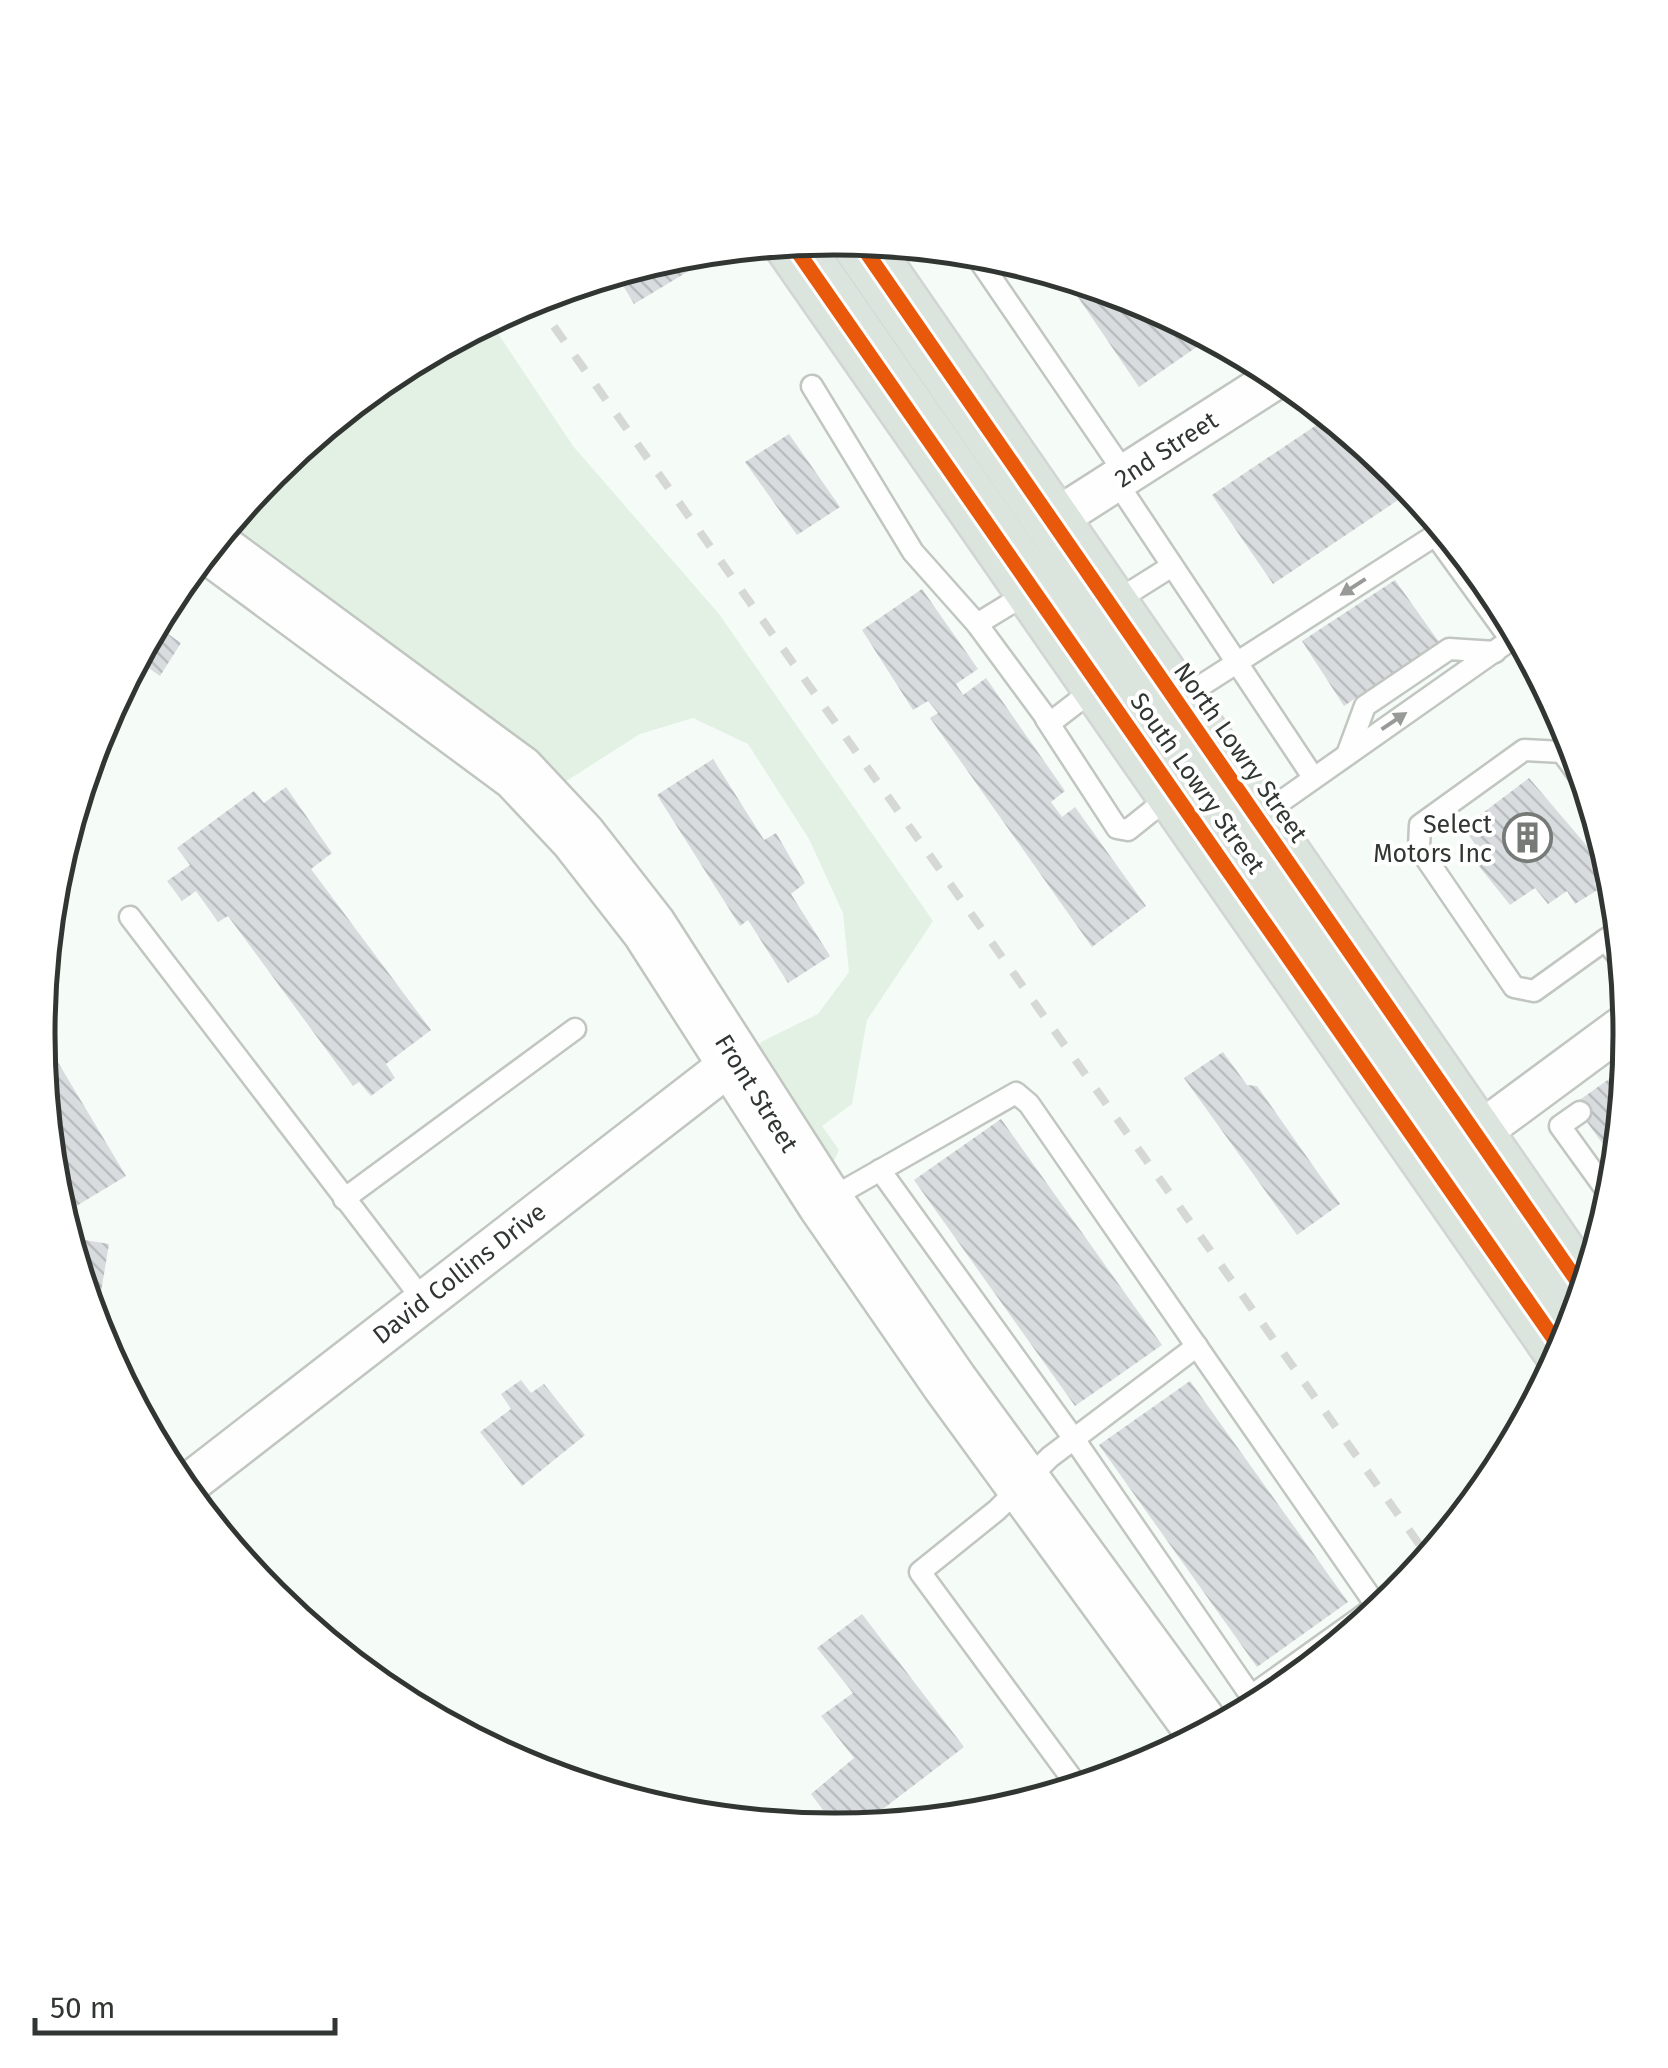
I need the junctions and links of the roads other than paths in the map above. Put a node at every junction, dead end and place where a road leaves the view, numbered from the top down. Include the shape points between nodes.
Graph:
1 (802, 256) edge
2 (869, 256) edge
3 (985, 270) edge
4 (1266, 385) edge
5 (812, 386) dead end
6 (1121, 478) junction
7 (1051, 522) junction
8 (1433, 536) edge
9 (221, 554) edge
10 (1172, 566) junction
11 (1033, 590) junction
12 (1109, 606) junction
13 (978, 624) junction
14 (1508, 642) edge
15 (1237, 662) junction
16 (1100, 685) junction
17 (1176, 702) junction
18 (1046, 719) junction
19 (1560, 752) edge
20 (1313, 776) junction
21 (1174, 793) junction
22 (1256, 819) junction
23 (130, 918) dead end
24 (1607, 939) edge
25 (575, 1029) dead end
26 (1613, 1034) edge
27 (737, 1059) junction
28 (1580, 1112) dead end
29 (1599, 1139) dead end
30 (1455, 1151) junction
31 (1580, 1153) junction
32 (880, 1170) junction
33 (1600, 1173) edge
34 (344, 1199) junction
35 (825, 1202) junction
36 (1573, 1279) edge
37 (423, 1300) junction
38 (1553, 1334) edge
39 (1197, 1346) junction
40 (1074, 1439) junction
41 (195, 1479) edge
42 (1022, 1486) junction
43 (1372, 1598) edge
44 (1249, 1693) edge
45 (1198, 1723) edge
46 (1070, 1776) dead end

1 - 11 main road, South Lowry Street
2 - 7 main road, North Lowry Street
3 - 6 lane
4 - 6 street, 2nd Street
5 - 13 lane via 914,552
6 - 7 street, 2nd Street
6 - 10 lane
7 - 12 main road, North Lowry Street
8 -> 15 lane
9 - 27 street, Front Street via 518,772 578,836
10 - 12 lane
10 - 15 lane
11 - 13 lane
11 - 16 main road, South Lowry Street
12 - 17 main road, North Lowry Street
13 - 18 lane
20 -> 14 lane
15 - 17 lane
15 - 20 lane
16 - 18 lane via 1050,723
16 - 21 main road, South Lowry Street
17 - 22 main road, North Lowry Street
18 - 21 lane via 1118,828 1128,830
19 - 24 lane via 1524,750 1420,825 1418,848 1514,988 1534,991
20 - 22 lane
21 - 30 main road, South Lowry Street
22 - 30 main road, North Lowry Street
23 - 34 lane
25 - 34 lane
26 - 30 street
27 - 35 street, Front Street
27 - 37 street, David Collins Drive
28 - 31 lane via 1560,1126
29 - 31 lane
30 - 36 main road, North Lowry Street
30 - 38 main road, South Lowry Street
31 - 33 lane
32 - 35 lane
32 - 39 lane via 1016,1093
32 - 40 lane
34 - 37 lane
35 - 42 street, Front Street
37 - 41 street, David Collins Drive
39 - 40 lane
39 - 43 lane
40 - 42 lane
40 - 44 lane
42 - 45 street, Front Street
42 - 46 lane via 920,1572

